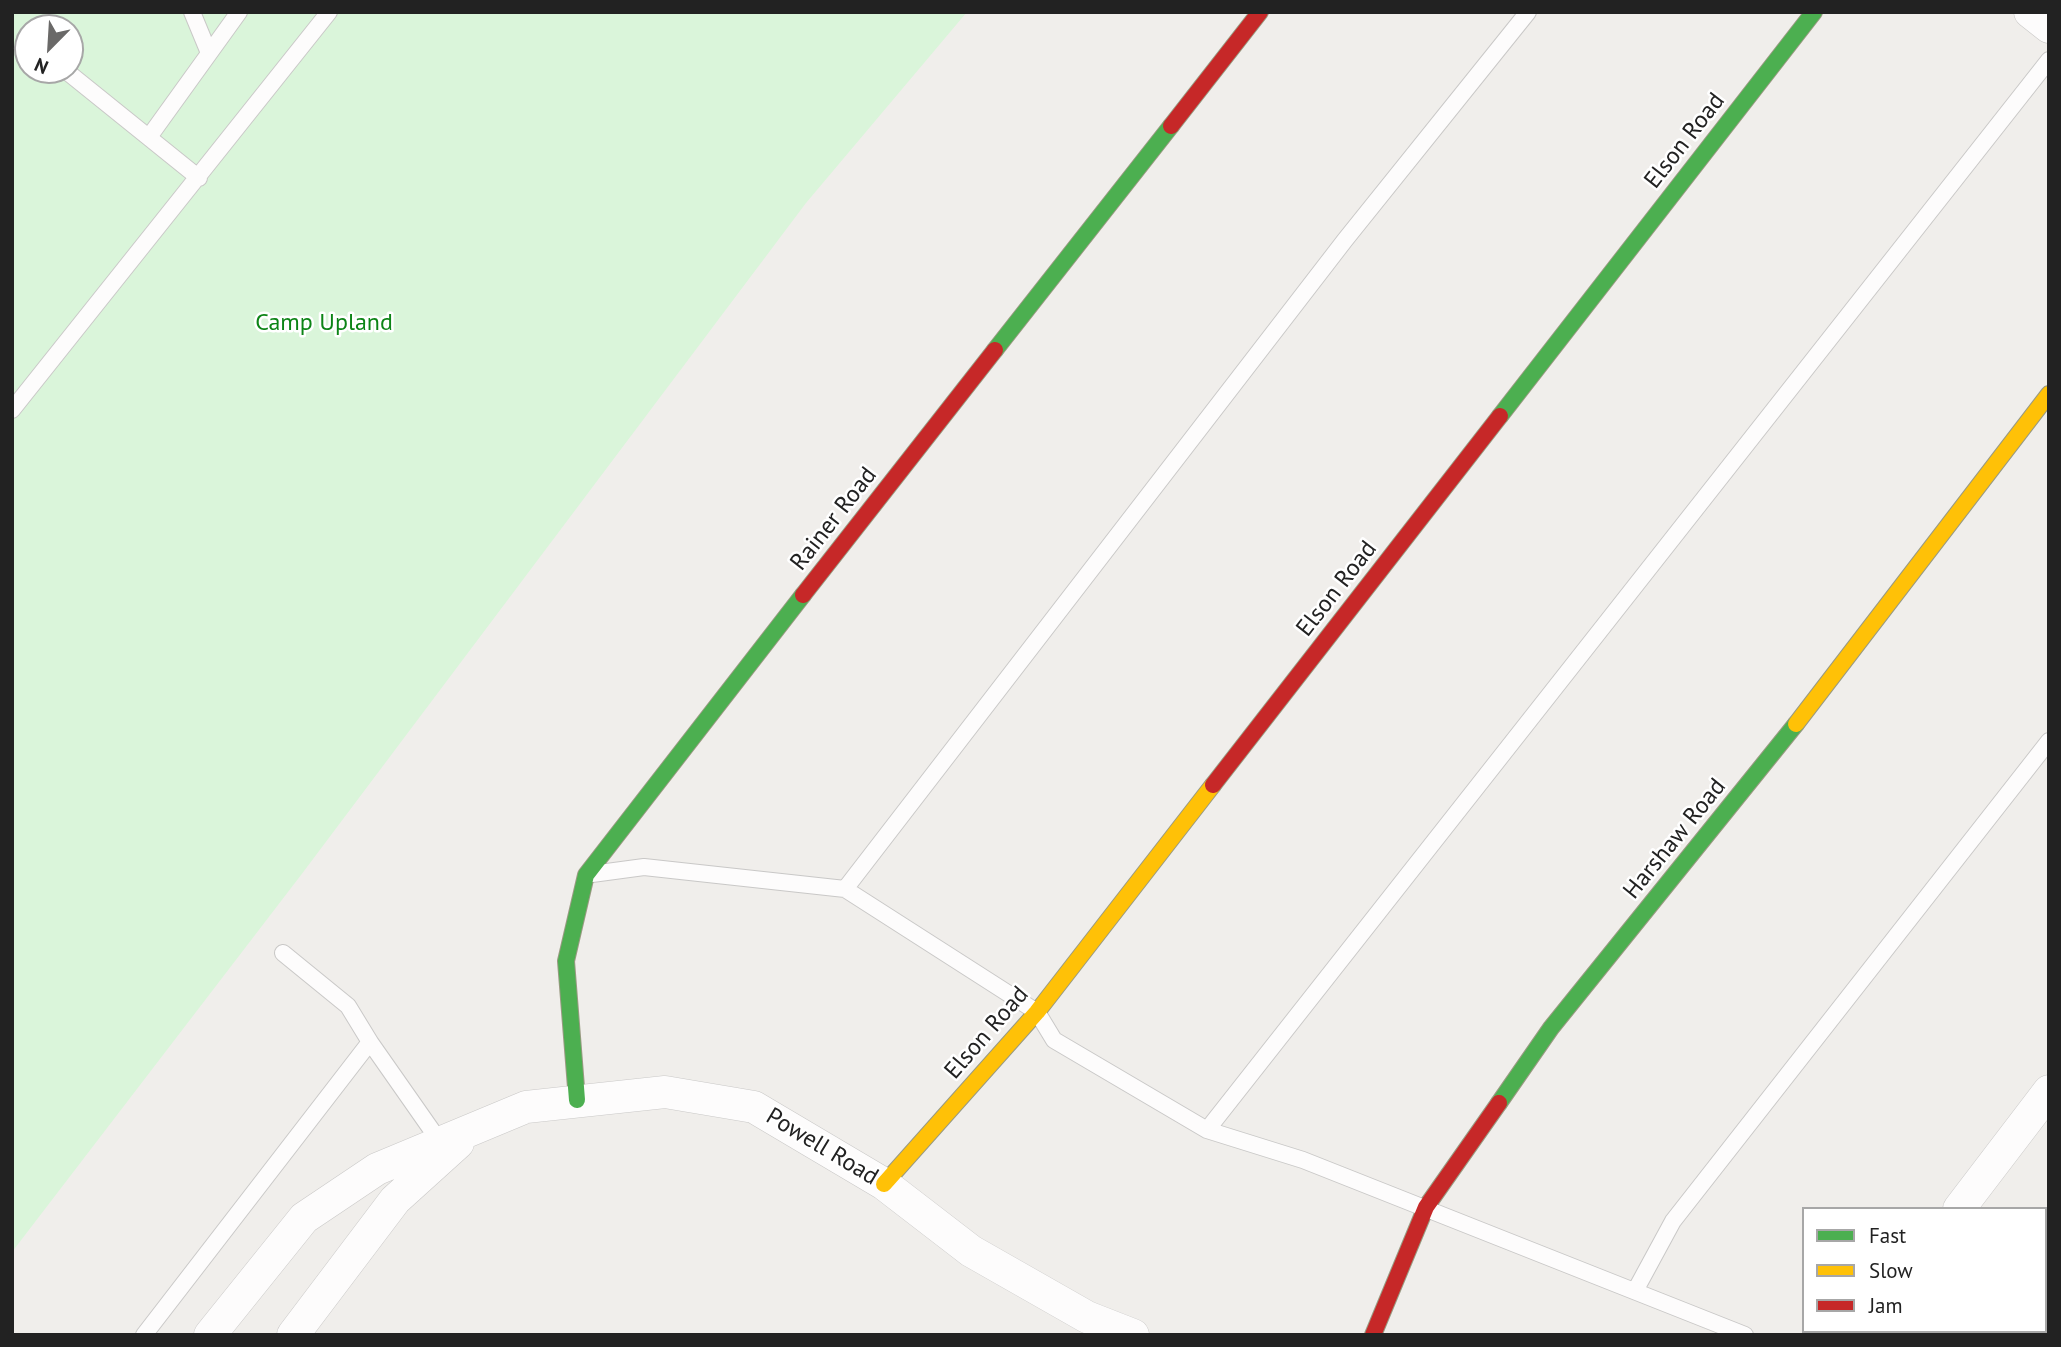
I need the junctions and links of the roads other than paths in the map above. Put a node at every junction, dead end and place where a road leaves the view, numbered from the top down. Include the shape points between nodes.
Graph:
1 (192, 12) edge
2 (239, 12) edge
3 (329, 12) edge
4 (1260, 12) edge
5 (1528, 12) edge
6 (1814, 12) edge
7 (2031, 12) edge
8 (2049, 27) edge
9 (209, 53) junction
10 (2049, 60) edge
11 (83, 84) edge
12 (149, 137) junction
13 (199, 178) junction
14 (2049, 394) edge
15 (12, 410) edge
16 (2049, 741) edge
17 (586, 875) junction
18 (845, 889) junction
19 (283, 953) dead end
20 (1037, 1012) junction
21 (370, 1042) junction
22 (2049, 1091) edge
23 (577, 1100) junction
24 (475, 1128) junction
25 (1207, 1130) junction
26 (440, 1142) junction
27 (884, 1184) junction
28 (1426, 1207) junction
29 (1961, 1207) edge
30 (1634, 1291) junction
31 (144, 1335) edge
32 (210, 1335) edge
33 (293, 1335) edge
34 (1133, 1335) edge
35 (1373, 1335) edge
36 (1745, 1335) edge

1 - 9 lane
2 - 9 lane
3 - 13 lane
4 - 17 street, Rainer Road
5 - 18 lane via 1345,240
6 - 20 street, Elson Road
7 - 8 street
9 - 12 lane
10 - 25 lane
11 - 12 lane
12 - 13 lane
13 - 15 lane
14 - 28 street, Harshaw Road via 1771,756 1550,1028
16 - 30 lane via 1673,1221
17 - 18 lane via 644,867
17 - 23 street, Rainer Road via 566,961
18 - 20 lane
19 - 21 lane via 348,1006
20 - 25 lane via 1054,1040
20 - 27 street, Elson Road
21 - 26 lane
21 - 31 lane
22 - 29 street
23 - 24 street, Powell Road via 526,1108
23 - 27 street, Powell Road via 665,1092 754,1107
24 - 26 street, Powell Road
24 - 33 street, Powell Road via 395,1200
25 - 28 lane via 1303,1160
26 - 32 street, Powell Road via 377,1169 304,1218
27 - 34 street, Powell Road via 971,1251 1087,1317
28 - 30 lane
28 - 35 street, Harshaw Road
30 - 36 lane

